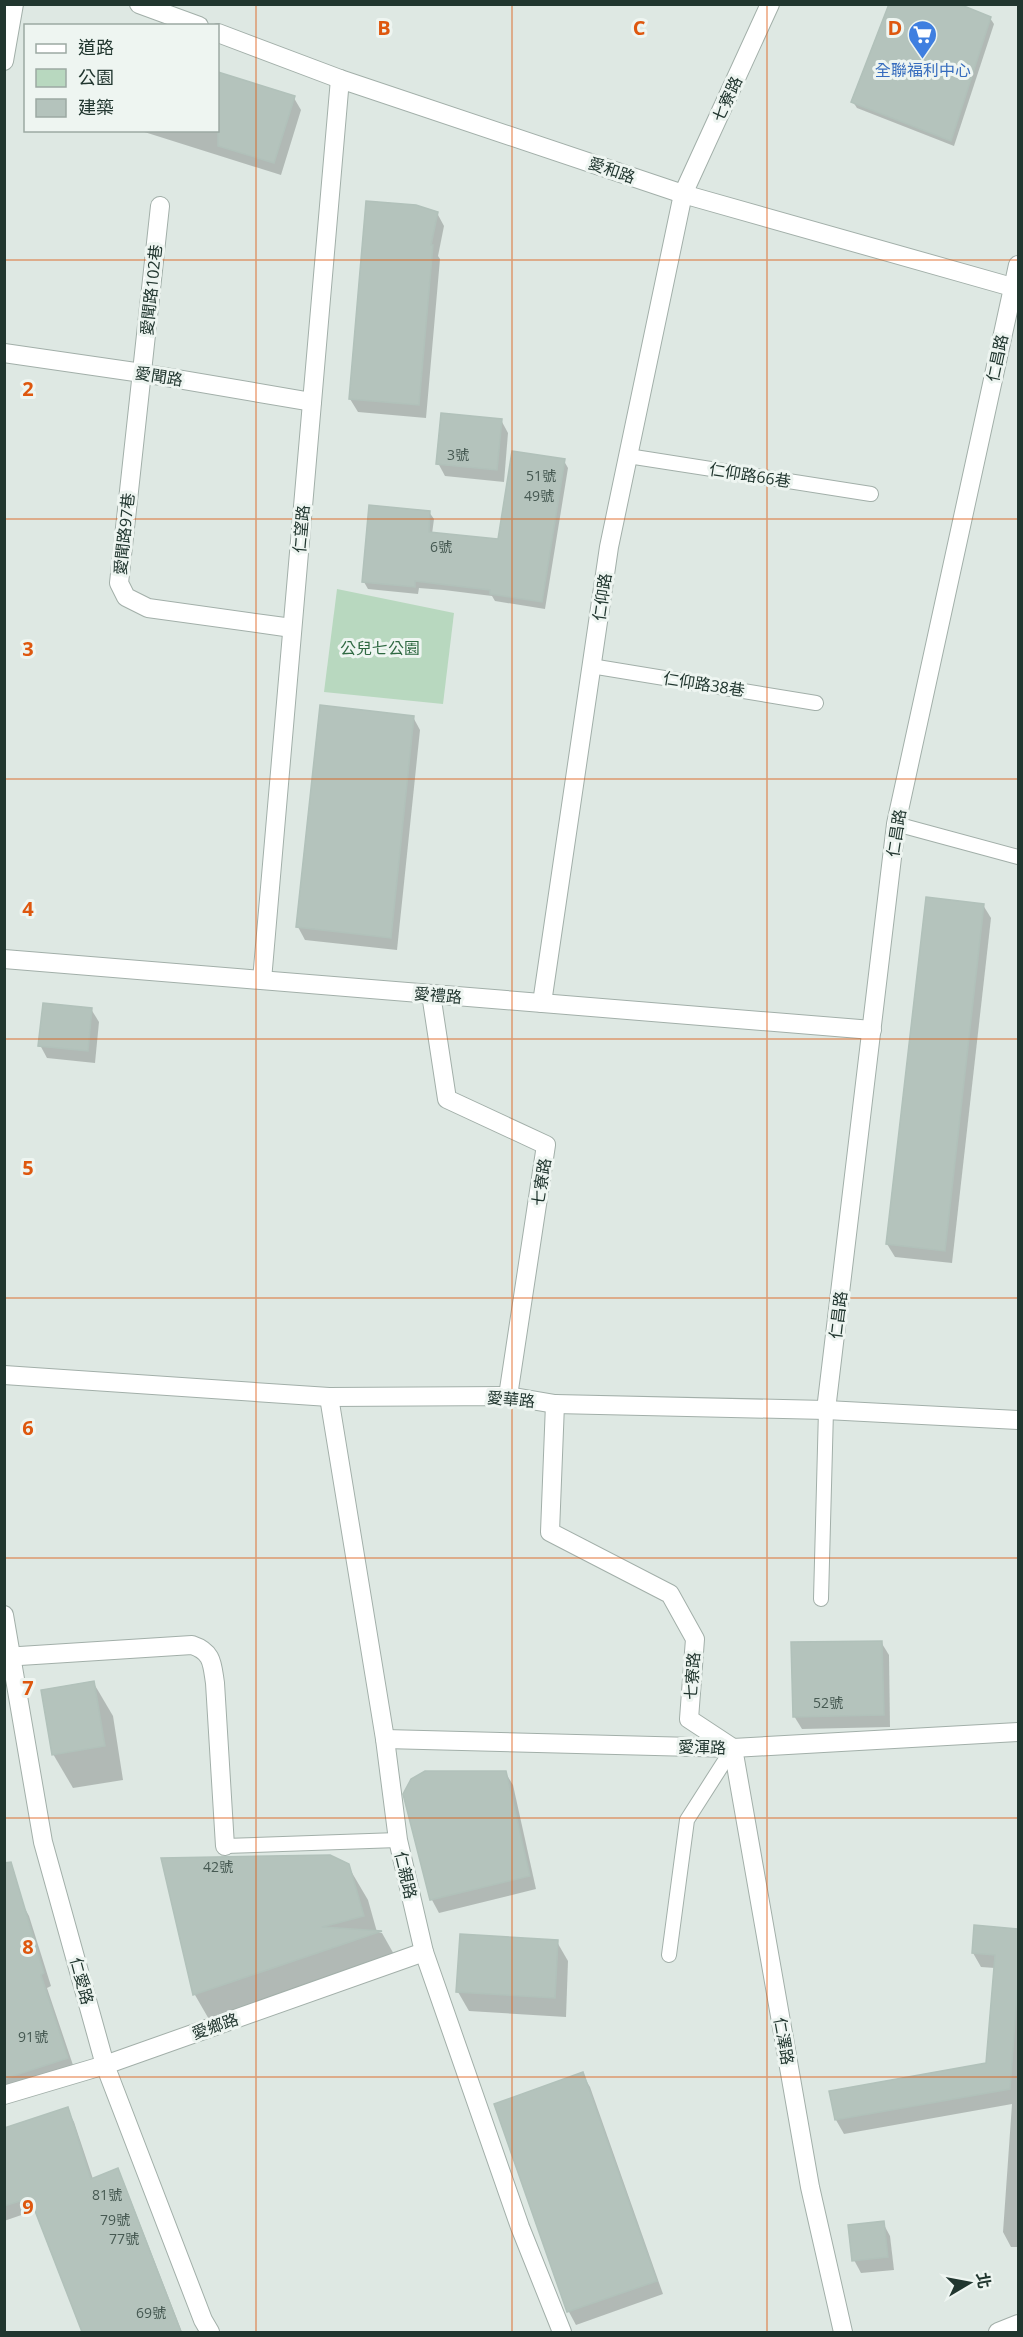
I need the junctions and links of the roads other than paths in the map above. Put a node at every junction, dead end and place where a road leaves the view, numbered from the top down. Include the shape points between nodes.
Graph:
1 (14, 4) edge
2 (139, 4) edge
3 (770, 4) edge
4 (194, 24) edge
5 (219, 33) edge
6 (4, 61) edge
7 (340, 79) junction
8 (683, 194) junction
9 (160, 206) dead end
10 (1018, 265) edge
11 (1012, 287) junction
12 (4, 353) edge
13 (142, 373) junction
14 (312, 402) junction
15 (628, 456) junction
16 (871, 494) dead end
17 (292, 628) junction
18 (591, 666) junction
19 (816, 703) dead end
20 (896, 824) junction
21 (1018, 857) edge
22 (4, 959) edge
23 (262, 980) junction
24 (431, 994) junction
25 (542, 1003) junction
26 (872, 1030) junction
27 (4, 1375) edge
28 (508, 1396) junction
29 (329, 1397) junction
30 (555, 1404) junction
31 (826, 1410) junction
32 (1018, 1420) edge
33 (821, 1599) dead end
34 (4, 1615) edge
35 (7, 1657) edge
36 (1018, 1732) edge
37 (385, 1739) junction
38 (733, 1748) junction
39 (398, 1840) junction
40 (225, 1846) joint
41 (424, 1952) junction
42 (669, 1955) dead end
43 (105, 2065) junction
44 (4, 2095) edge
45 (1018, 2324) edge
46 (210, 2332) edge
47 (562, 2332) edge
48 (843, 2332) edge
49 (998, 2332) edge

1 - 6 street
2 - 4 street
3 - 8 street, 七寮路
5 - 7 street, 愛和路
7 - 8 street, 愛和路
7 - 14 street, 仁望路
8 - 11 street, 愛和路
8 - 15 street, 仁仰路
9 - 13 street, 愛聞路102巷
10 - 11 street, 仁昌路
11 - 20 street, 仁昌路
12 - 13 street, 愛聞路
13 - 14 street, 愛聞路
13 - 17 street, 愛聞路97巷 via 119,583 126,597 148,608
14 - 17 street, 仁望路
15 - 16 lane, 仁仰路66巷
15 - 18 street, 仁仰路
17 - 23 street, 仁望路
18 - 19 lane, 仁仰路38巷
18 - 25 street, 仁仰路
20 - 21 lane
20 - 26 street, 仁昌路
22 - 23 street, 愛禮路
23 - 24 street, 愛禮路
24 - 25 street, 愛禮路
24 - 28 street, 七寮路 via 447,1099 546,1145
25 - 26 street, 愛禮路
26 - 31 street, 仁昌路
27 - 29 street, 愛華路
28 - 29 street, 愛華路
28 - 30 street, 愛華路
29 - 37 street, 仁親路
30 - 31 street, 愛華路
30 - 38 street, 七寮路 via 550,1532 670,1594 695,1639 689,1719
31 - 32 street, 愛華路
31 - 33 lane
34 - 35 street, 仁愛路
35 - 40 street via 192,1645 203,1649 211,1660 215,1683
35 - 43 street, 仁愛路 via 43,1842
36 - 38 street, 愛渾路
37 - 38 street, 愛渾路
37 - 39 street, 仁親路
38 - 42 lane via 687,1820
38 - 48 street, 仁澤路 via 810,2187
39 - 40 lane
39 - 41 street, 仁親路
41 - 43 street, 愛鄉路
41 - 47 street, 仁親路 via 520,2227
43 - 44 street, 愛鄉路
43 - 46 street, 仁愛路
45 - 49 street

